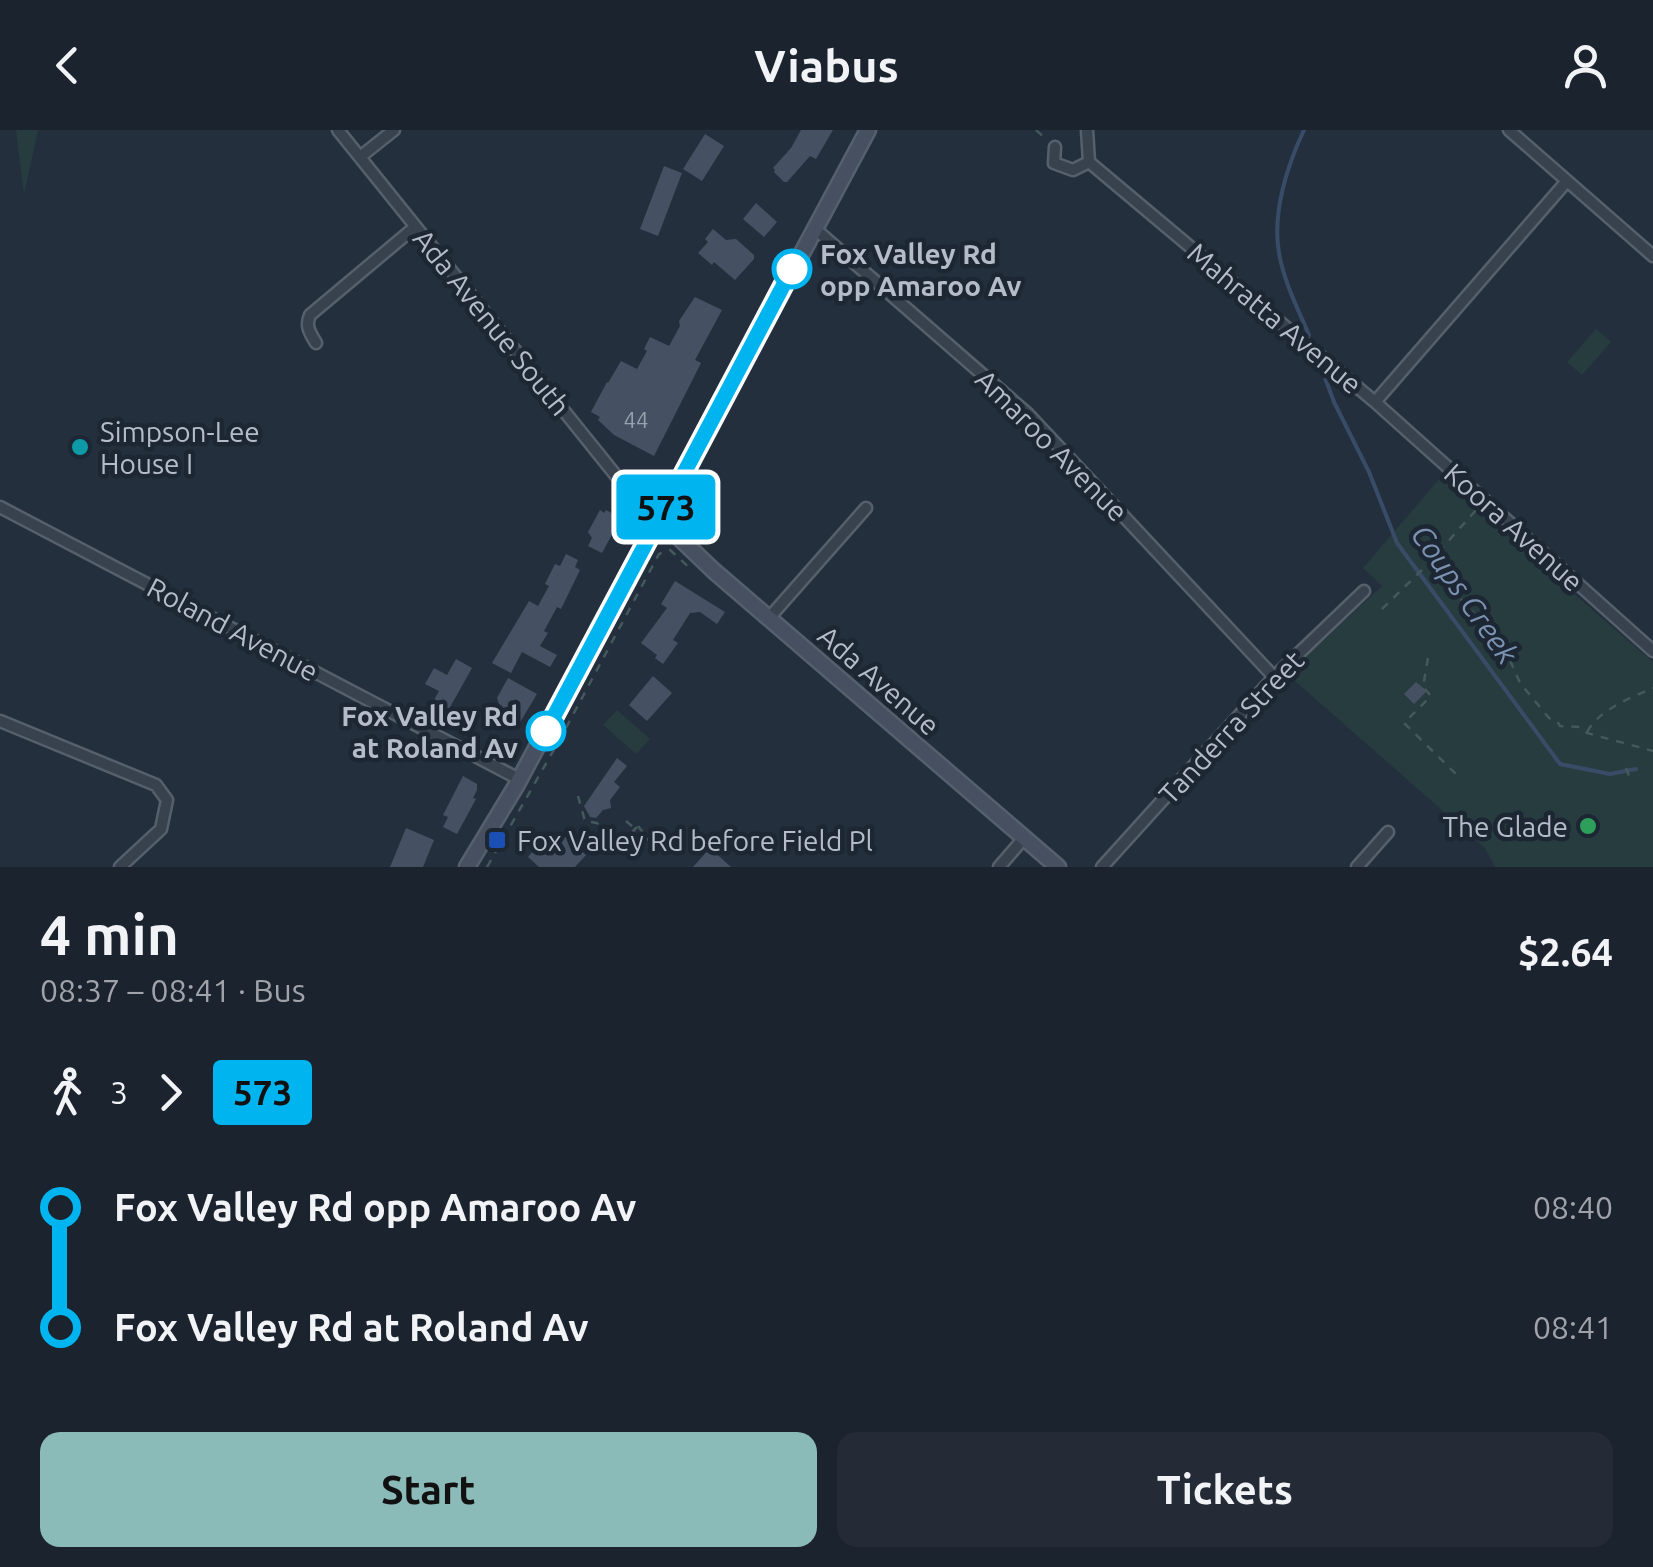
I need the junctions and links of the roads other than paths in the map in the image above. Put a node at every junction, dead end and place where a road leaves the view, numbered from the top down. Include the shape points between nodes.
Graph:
1 (338, 130) edge
2 (394, 130) edge
3 (868, 130) edge
4 (1087, 130) edge
5 (1509, 130) edge
6 (1055, 147) road end
7 (360, 157) junction
8 (1089, 162) junction
9 (1568, 181) junction
10 (415, 227) junction
11 (814, 228) junction
12 (1653, 256) edge
13 (316, 343) dead end
14 (1375, 402) junction
15 (0, 507) edge
16 (666, 507) junction
17 (866, 508) dead end
18 (649, 510) junction
19 (669, 528) junction
20 (653, 530) junction
21 (1364, 591) dead end
22 (768, 618) junction
23 (1653, 651) edge
24 (1274, 677) junction
25 (0, 721) edge
26 (519, 779) junction
27 (1388, 832) dead end
28 (1024, 838) junction
29 (120, 867) edge
30 (467, 867) edge
31 (999, 867) edge
32 (1058, 867) edge
33 (1102, 867) edge
34 (1356, 867) edge

1 - 7 street, Ada Avenue South
2 - 7 street
3 - 11 main road
4 - 8 street
5 - 9 street
6 - 8 street, Mahratta Avenue via 1054,163 1072,170
7 - 10 street, Ada Avenue South
8 - 14 street, Mahratta Avenue
9 - 12 street
9 - 14 street, Mahratta Avenue
10 - 13 street via 310,315 308,330
10 - 18 street, Ada Avenue South
11 - 16 main road
11 - 24 street, Amaroo Avenue via 1028,414
14 - 23 street, Koora Avenue
15 - 26 street, Roland Avenue
16 - 18 main road
16 - 19 main road
17 - 22 street
18 - 20 main road via 646,521
19 - 20 main road
19 - 22 main road, Ada Avenue
20 - 26 main road
21 - 24 street, Tanderra Street
22 - 28 main road, Ada Avenue
24 - 33 street, Tanderra Street
25 - 29 street via 156,785 167,800 161,829
26 - 30 main road
27 - 34 street
28 - 31 street
28 - 32 main road, Ada Avenue

